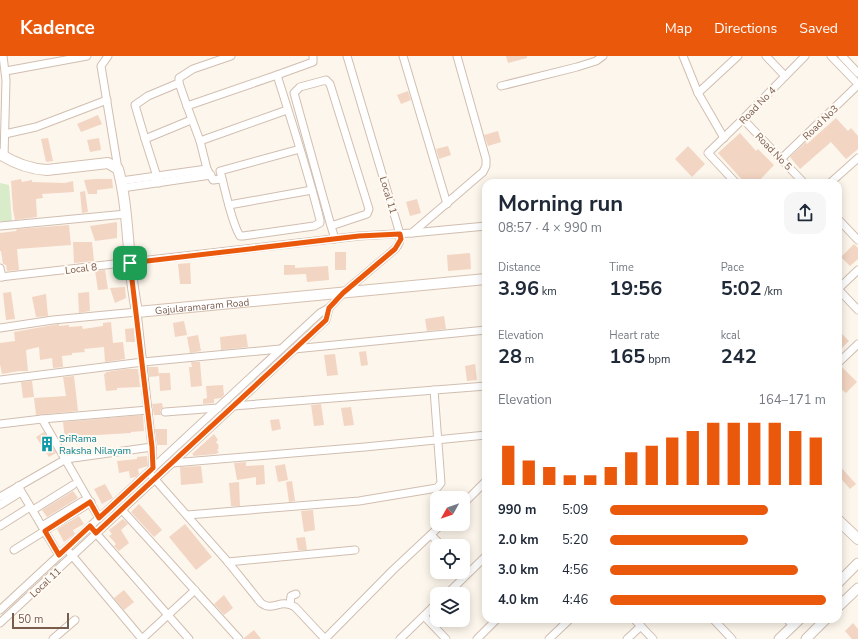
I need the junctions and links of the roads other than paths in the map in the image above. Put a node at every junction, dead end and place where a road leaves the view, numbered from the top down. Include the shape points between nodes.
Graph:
1 (4, 56) edge
2 (87, 56) edge
3 (108, 56) edge
4 (231, 56) edge
5 (313, 56) edge
6 (348, 56) edge
7 (403, 56) edge
8 (457, 56) edge
9 (603, 56) edge
10 (683, 56) edge
11 (738, 56) edge
12 (766, 56) edge
13 (805, 56) edge
14 (831, 56) edge
15 (842, 56) edge
16 (6, 71) junction
17 (858, 73) edge
18 (277, 75) junction
19 (785, 76) junction
20 (179, 83) junction
21 (858, 84) edge
22 (501, 86) dead end
23 (698, 93) junction
24 (107, 100) junction
25 (187, 106) junction
26 (288, 110) junction
27 (192, 120) junction
28 (743, 120) junction
29 (5, 134) junction
30 (724, 138) junction
31 (145, 139) junction
32 (200, 141) junction
33 (300, 149) junction
34 (2, 156) edge
35 (781, 159) junction
36 (857, 162) edge
37 (118, 169) junction
38 (209, 172) junction
39 (222, 179) junction
40 (732, 179) edge
41 (800, 179) edge
42 (835, 179) edge
43 (158, 180) junction
44 (122, 184) junction
45 (312, 190) junction
46 (447, 204) junction
47 (229, 206) junction
48 (126, 214) junction
49 (842, 223) edge
50 (0, 226) edge
51 (331, 226) junction
52 (482, 226) edge
53 (412, 233) junction
54 (400, 234) junction
55 (335, 239) junction
56 (858, 240) edge
57 (130, 263) junction
58 (0, 268) edge
59 (858, 270) edge
60 (1, 277) edge
61 (482, 279) edge
62 (842, 285) edge
63 (343, 293) junction
64 (842, 293) edge
65 (329, 308) junction
66 (858, 310) edge
67 (137, 312) junction
68 (0, 328) edge
69 (482, 330) edge
70 (858, 344) edge
71 (280, 349) junction
72 (294, 349) junction
73 (842, 359) edge
74 (268, 360) junction
75 (143, 362) junction
76 (275, 367) junction
77 (0, 380) edge
78 (482, 386) edge
79 (434, 390) junction
80 (233, 406) junction
81 (218, 408) junction
82 (148, 410) junction
83 (165, 412) dead end
84 (206, 418) junction
85 (42, 419) junction
86 (0, 424) edge
87 (212, 425) junction
88 (482, 435) edge
89 (438, 439) junction
90 (152, 447) junction
91 (66, 459) junction
92 (172, 463) junction
93 (151, 470) junction
94 (155, 479) junction
95 (73, 485) dead end
96 (482, 485) edge
97 (20, 489) junction
98 (0, 497) edge
99 (470, 497) edge
100 (87, 502) junction
101 (0, 505) edge
102 (32, 509) junction
103 (122, 510) junction
104 (187, 515) junction
105 (99, 518) junction
106 (842, 524) edge
107 (0, 526) edge
108 (90, 526) junction
109 (43, 528) junction
110 (435, 531) edge
111 (96, 533) junction
112 (431, 535) junction
113 (435, 539) edge
114 (858, 539) edge
115 (67, 548) junction
116 (14, 550) dead end
117 (355, 550) dead end
118 (59, 555) junction
119 (73, 556) junction
120 (482, 559) edge
121 (228, 562) junction
122 (858, 564) edge
123 (470, 567) edge
124 (459, 579) edge
125 (842, 579) edge
126 (32, 581) junction
127 (39, 587) junction
128 (452, 587) edge
129 (858, 588) edge
130 (195, 590) junction
131 (296, 594) dead end
132 (842, 603) edge
133 (290, 604) junction
134 (0, 610) edge
135 (430, 610) edge
136 (168, 615) junction
137 (424, 616) junction
138 (75, 620) dead end
139 (493, 623) edge
140 (566, 623) edge
141 (638, 623) edge
142 (717, 623) edge
143 (791, 623) edge
144 (822, 623) edge
145 (0, 624) edge
146 (641, 626) junction
147 (53, 639) edge
148 (142, 639) edge
149 (189, 639) edge
150 (238, 639) edge
151 (325, 639) edge
152 (400, 639) edge
153 (446, 639) edge
154 (477, 639) edge
155 (549, 639) edge
156 (627, 639) edge
157 (653, 639) edge
158 (732, 639) edge
159 (779, 639) edge
160 (806, 639) edge

1 - 16 street
2 - 16 street
3 - 24 street via 101,66
4 - 20 street via 193,69 179,78
5 - 18 street via 313,62
6 - 54 street, Local 11
7 - 46 street
8 - 46 street via 486,166 483,172
9 - 22 street via 577,67
10 - 23 street
11 - 23 street
12 - 19 street
13 - 19 street, Road No 4
14 - 21 street
15 - 17 street
16 - 29 street
18 - 25 street
18 - 26 street
19 - 28 street, Road No 4
20 - 25 street
20 - 31 street via 148,96 135,105
21 - 35 street, Road No3
23 - 30 street
24 - 29 street via 36,127
24 - 37 street
25 - 27 street
26 - 32 street
26 - 33 street
27 - 31 street
27 - 32 street
28 - 30 street, Road No 4
28 - 35 street, Road No 5
29 - 34 street
30 - 40 street, Road No 4 via 708,153
31 - 43 street
32 - 38 street
33 - 39 street via 220,170
33 - 45 street
34 - 37 main road via 36,170 108,163
35 - 41 street, Road No 5
36 - 42 street
37 - 44 main road
38 - 39 street via 213,180
38 - 43 street
39 - 47 street
43 - 44 street
44 - 48 main road
45 - 47 street
45 - 47 street via 320,220 317,226 240,236
46 - 53 street
48 - 50 street
48 - 57 main road
49 - 56 street
51 - 51 street via 294,93 300,87 326,80 330,84 369,209 367,214
51 - 55 street
52 - 53 street, Local 8
53 - 54 street, Local 8
54 - 55 street, Local 8
54 - 63 street, Local 11 via 401,239 395,249
55 - 57 street, Local 8
57 - 60 street, Local 8
57 - 67 main road
58 - 60 street
59 - 62 street
61 - 63 main road, Gajularamaram Road
63 - 65 street, Local 11
63 - 67 main road, Gajularamaram Road
64 - 66 street
65 - 71 street, Local 11 via 320,312
65 - 72 street, Local 11 via 326,320
67 - 68 street
67 - 75 street
69 - 72 street
70 - 73 street
71 - 74 street, Local 11
71 - 75 street
72 - 76 street, Local 11
74 - 76 street
74 - 81 street, Local 11
75 - 77 street
75 - 82 street
76 - 80 street, Local 11
78 - 79 street
79 - 80 street
79 - 89 street
80 - 87 street, Local 11
81 - 83 street
81 - 84 street, Local 11
82 - 85 street
82 - 90 street
84 - 87 street
84 - 93 street, Local 11
85 - 86 street
85 - 91 street
87 - 92 street, Local 11
88 - 89 street
89 - 92 street via 365,448
89 - 104 street via 442,483 437,488 358,501
90 - 91 street
90 - 93 street
91 - 97 street
91 - 100 street
92 - 94 street, Local 11
93 - 94 street
93 - 105 street, Local 11
94 - 103 street, Local 11
94 - 104 street
95 - 102 street
96 - 99 street
97 - 98 street
97 - 101 street
97 - 102 street
100 - 105 street
100 - 109 street
102 - 107 street
102 - 109 street
103 - 111 street, Local 11
103 - 130 street
104 - 121 street
105 - 108 street, Local 11
106 - 114 main road
108 - 111 street
108 - 115 street, Local 11
109 - 116 street
109 - 118 street
110 - 112 street
111 - 119 street, Local 11
111 - 136 street
112 - 113 street
112 - 151 street
115 - 118 street, Local 11
115 - 119 street
117 - 121 street
118 - 126 street, Local 11
119 - 127 street, Local 11
119 - 148 street
120 - 123 street
121 - 133 street via 265,606
122 - 125 street
124 - 128 street
126 - 127 street
126 - 134 street, Local 11
127 - 145 street, Local 11
129 - 132 street
130 - 136 street
130 - 150 street
131 - 133 street via 291,596
133 - 151 street
135 - 137 street
136 - 148 street
136 - 149 street
137 - 152 street
137 - 153 street
138 - 147 street
139 - 154 street
140 - 155 street
141 - 146 street
142 - 158 street
143 - 159 street
144 - 160 street
146 - 156 street
146 - 157 street

